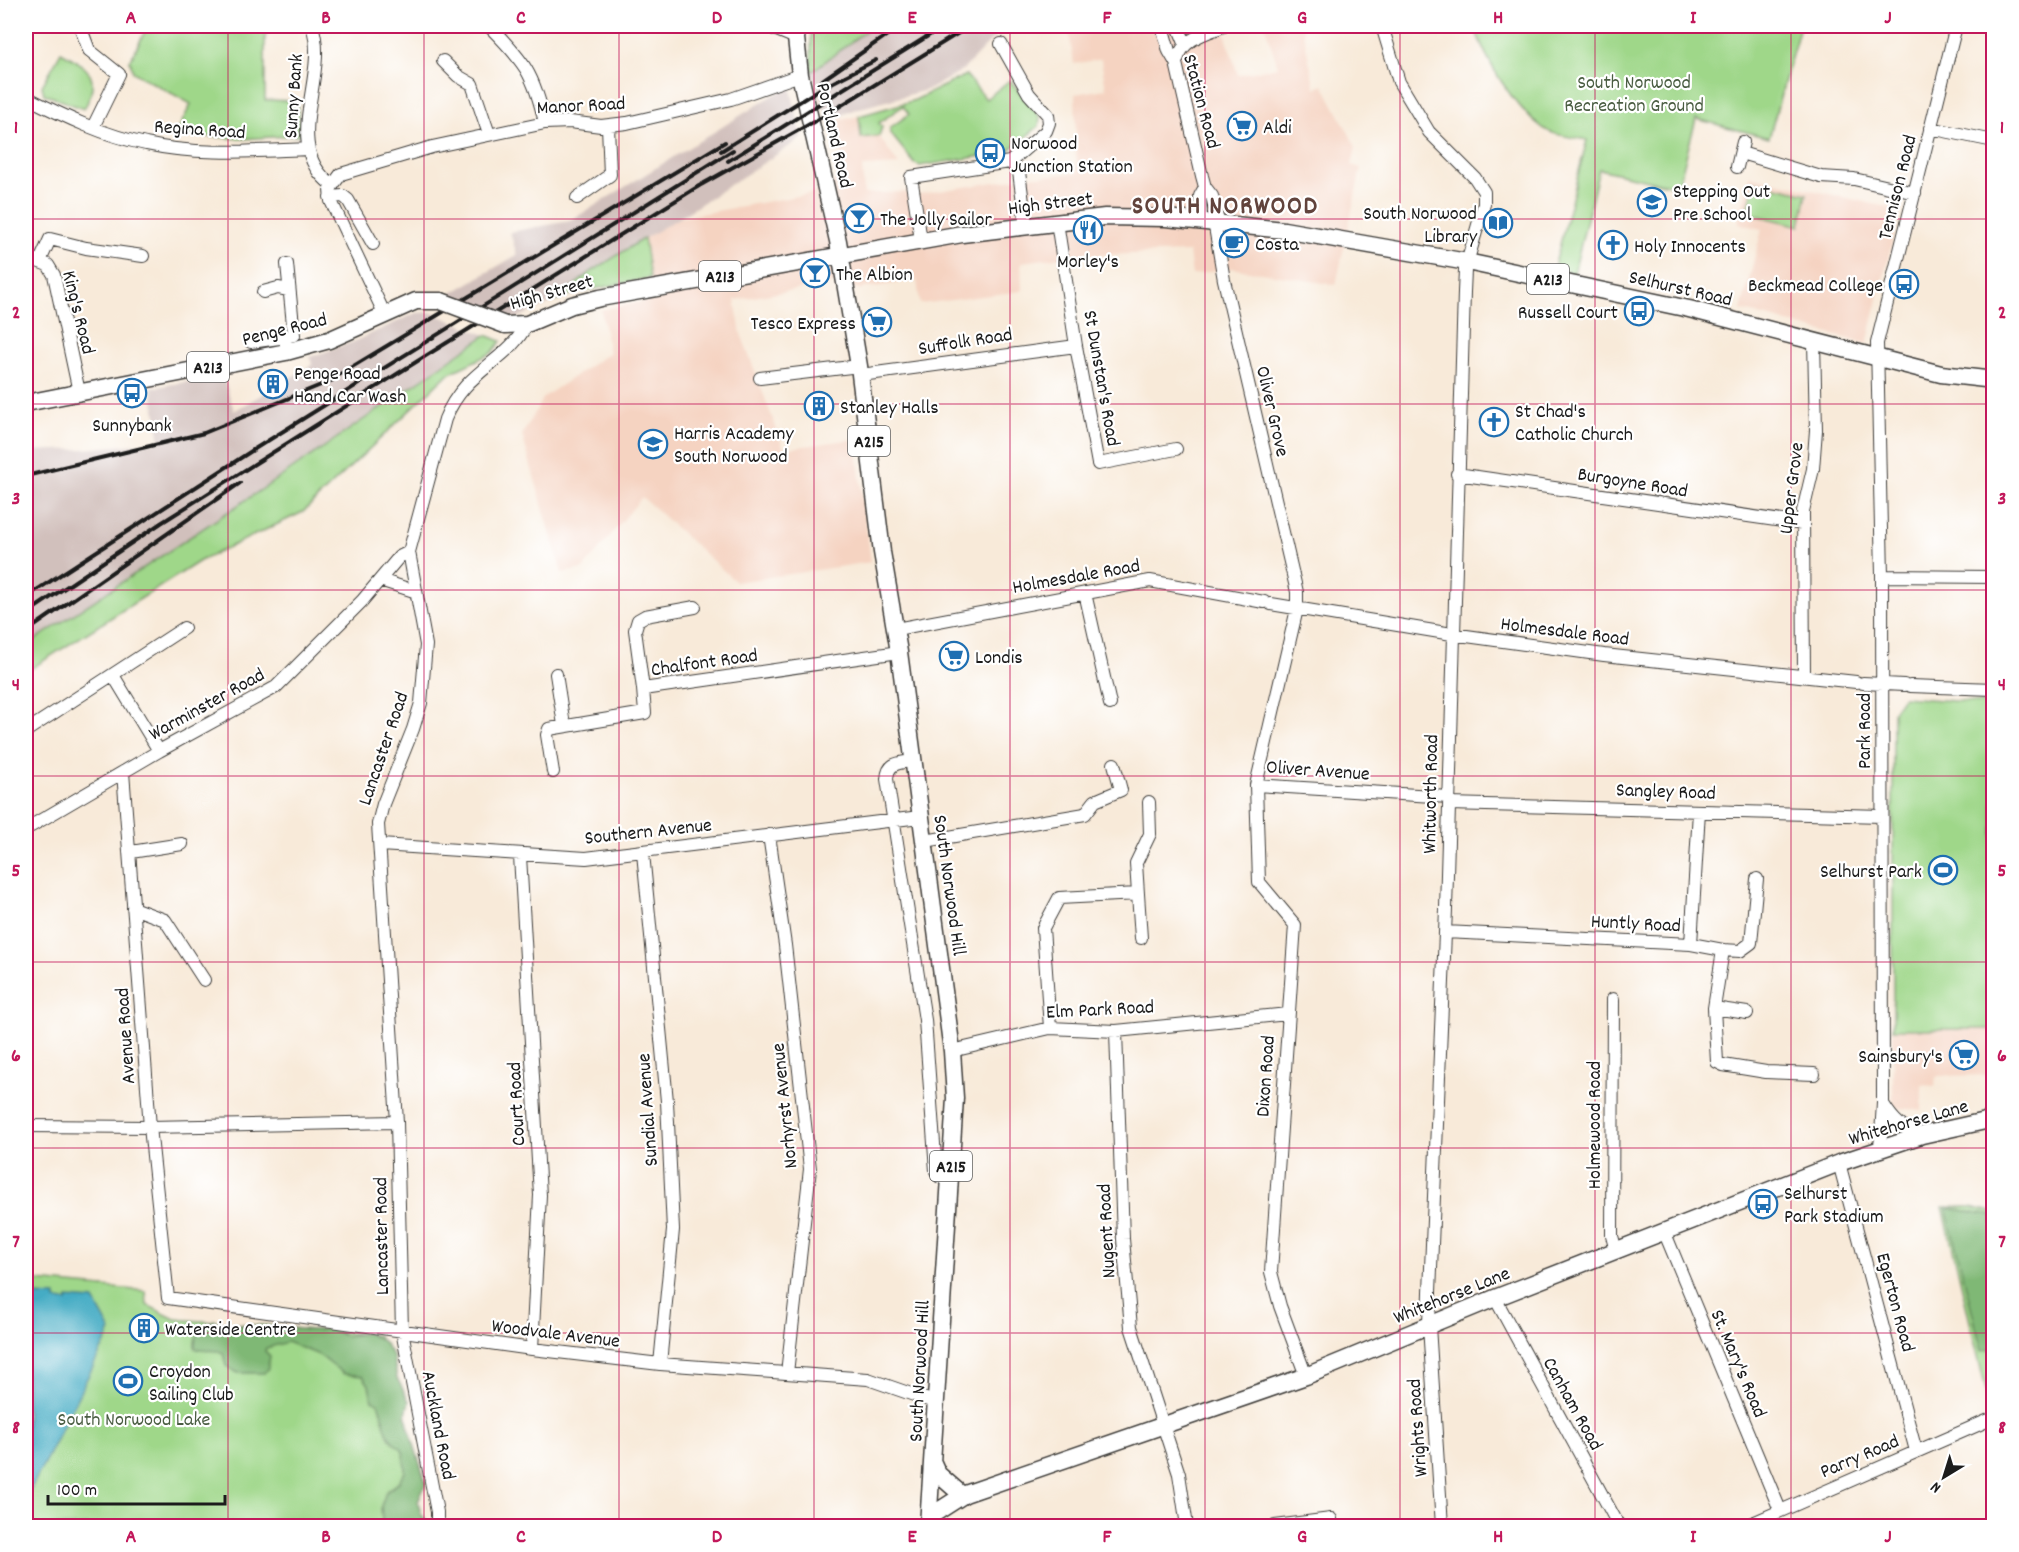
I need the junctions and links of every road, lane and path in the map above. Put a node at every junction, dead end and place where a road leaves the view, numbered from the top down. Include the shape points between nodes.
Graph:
1 (80, 26) edge
2 (312, 26) edge
3 (489, 26) edge
4 (766, 26) edge
5 (1162, 26) edge
6 (1178, 26) edge
7 (1224, 26) edge
8 (1382, 26) edge
9 (1956, 26) edge
10 (797, 32) edge
11 (1185, 43) junction
12 (1001, 44) dead end
13 (443, 61) dead end
14 (1176, 63) junction
15 (800, 75) junction
16 (26, 97) edge
17 (545, 123) junction
18 (608, 126) junction
19 (93, 127) junction
20 (1930, 128) junction
21 (489, 134) junction
22 (1994, 141) edge
23 (308, 149) junction
24 (1010, 162) junction
25 (1737, 167) dead end
26 (331, 191) junction
27 (1915, 193) junction
28 (577, 198) dead end
29 (1211, 221) junction
30 (1057, 222) junction
31 (1026, 225) junction
32 (921, 240) junction
33 (373, 244) dead end
34 (841, 254) junction
35 (143, 256) dead end
36 (26, 257) edge
37 (40, 261) junction
38 (1467, 262) junction
39 (288, 264) dead end
40 (289, 290) junction
41 (263, 292) dead end
42 (385, 315) junction
43 (527, 324) junction
44 (505, 325) joint
45 (1814, 341) junction
46 (251, 342) dead end
47 (286, 345) junction
48 (1076, 346) junction
49 (1878, 358) junction
50 (860, 370) junction
51 (760, 378) dead end
52 (1994, 380) edge
53 (79, 392) junction
54 (26, 403) edge
55 (1176, 449) dead end
56 (1457, 474) junction
57 (1803, 525) junction
58 (409, 552) junction
59 (1882, 576) junction
60 (1994, 577) edge
61 (380, 580) junction
62 (414, 591) junction
63 (1085, 593) junction
64 (695, 607) dead end
65 (1297, 609) junction
66 (184, 628) dead end
67 (896, 629) junction
68 (1452, 634) junction
69 (899, 652) junction
70 (556, 674) dead end
71 (113, 675) junction
72 (1804, 676) junction
73 (1882, 685) junction
74 (643, 689) junction
75 (1994, 689) edge
76 (1110, 704) dead end
77 (564, 725) junction
78 (26, 731) edge
79 (159, 751) junction
80 (913, 761) junction
81 (1114, 764) dead end
82 (123, 772) junction
83 (553, 772) dead end
84 (1256, 786) junction
85 (1449, 800) junction
86 (1149, 802) dead end
87 (1699, 811) junction
88 (1882, 816) junction
89 (920, 817) junction
90 (895, 820) junction
91 (26, 829) edge
92 (769, 835) junction
93 (925, 841) junction
94 (182, 844) dead end
95 (380, 845) junction
96 (130, 852) junction
97 (643, 853) junction
98 (520, 856) junction
99 (1757, 879) dead end
100 (1138, 894) junction
101 (133, 908) junction
102 (1445, 932) junction
103 (1141, 938) dead end
104 (1691, 944) junction
105 (1724, 951) junction
106 (204, 980) dead end
107 (1613, 999) dead end
108 (1714, 1008) junction
109 (1746, 1012) dead end
110 (1288, 1014) junction
111 (1050, 1028) junction
112 (1116, 1031) junction
113 (952, 1051) junction
114 (1814, 1074) dead end
115 (1883, 1103) junction
116 (1994, 1119) edge
117 (397, 1122) junction
118 (26, 1126) edge
119 (150, 1128) junction
120 (1922, 1134) junction
121 (1880, 1150) junction
122 (1839, 1163) junction
123 (950, 1180) junction
124 (1664, 1231) junction
125 (1616, 1251) junction
126 (168, 1298) joint
127 (1495, 1298) junction
128 (1429, 1326) junction
129 (402, 1331) junction
130 (532, 1349) junction
131 (660, 1364) junction
132 (787, 1373) junction
133 (1306, 1376) junction
134 (937, 1403) junction
135 (1989, 1420) dead end
136 (1162, 1425) junction
137 (1916, 1451) junction
138 (933, 1462) junction
139 (962, 1495) junction
140 (1780, 1510) junction
141 (928, 1522) edge
142 (1330, 1526) edge
143 (437, 1527) edge
144 (1186, 1527) edge
145 (1275, 1527) edge
146 (1442, 1527) edge
147 (1619, 1527) edge
148 (1746, 1527) edge

1 - 19 street via 89,50 119,74
2 - 23 street, Sunny Bank via 315,48
3 - 17 street via 526,67 537,89
4 - 10 street
5 - 14 street, Station Road
6 - 11 street, Station Road
7 - 11 street
8 - 38 street, Whitworth Road via 1399,82 1429,132 1484,192
9 - 20 street, Tennison Road
10 - 15 main road, Portland Road / A215
11 - 14 street
12 - 24 street via 1029,93 1048,115 1049,123 1046,131
13 - 21 street via 472,84
14 - 29 street, Station Road via 1205,187 1200,196
15 - 18 street, Manor Road via 718,103
15 - 34 main road, Portland Road / A215
16 - 19 street, Regina Road
17 - 18 street, Manor Road
17 - 21 street, Manor Road
18 - 28 street via 610,175
19 - 23 street, Regina Road via 172,149
20 - 22 street
20 - 27 street, Tennison Road
21 - 26 street, Manor Road via 350,170 339,175
23 - 26 street, Sunny Bank
24 - 31 street via 1019,172
24 - 32 street via 911,177
25 - 27 street via 1742,147 1821,177
26 - 33 street, Sunny Bank via 348,200
26 - 42 street, Sunny Bank
27 - 49 street, Tennison Road via 1877,343
29 - 30 main road, High Street / A213 via 1105,217
29 - 38 main road, Selhurst Road / A213
29 - 65 street, Oliver Grove via 1297,592
30 - 31 main road, High Street / A213
30 - 48 street, St Dunstan's Road
31 - 32 main road, High Street / A213
32 - 34 main road, High Street / A213
34 - 43 main road, High Street / A213 via 600,298
34 - 50 main road, South Norwood Hill / A215
35 - 37 street via 50,239
36 - 37 street, King's Road
37 - 53 street, King's Road via 54,275
38 - 45 main road, Selhurst Road / A213 via 1689,309
38 - 56 street, Whitworth Road
39 - 40 street
40 - 41 street
40 - 47 street via 294,335
42 - 44 main road, Penge Road / A213, bridge via 416,301 441,301
42 - 47 main road, Penge Road / A213 via 329,340
43 - 44 main road, High Street / A213
43 - 58 street, Lancaster Road via 519,339 467,382 451,406
45 - 49 main road, Selhurst Road / A213
45 - 57 street, Upper Grove via 1816,430
46 - 47 street
47 - 53 main road, Penge Road / A213
48 - 50 street, Suffolk Road
48 - 55 street, St Dunstan's Road via 1098,464
49 - 52 main road, Selhurst Road / A213 via 1941,374
49 - 59 street, Park Road
50 - 51 street, Suffolk Road
50 - 67 main road, South Norwood Hill / A215 via 882,552
53 - 54 main road, Penge Road / A213
56 - 57 street, Burgoyne Road
56 - 68 street, Whitworth Road
57 - 72 street, Upper Grove
58 - 61 street, Warminster Road via 399,557
58 - 62 street, Lancaster Road
59 - 60 street
59 - 73 street, Park Road
61 - 62 street
61 - 79 street, Warminster Road via 276,687
62 - 95 street, Lancaster Road via 426,645 423,688 413,729 379,814
63 - 65 street, Holmesdale Road via 1159,581
63 - 67 street, Holmesdale Road
63 - 76 street
64 - 74 street via 638,620 635,630
65 - 68 street, Holmesdale Road
65 - 84 street, Oliver Avenue
66 - 71 street
67 - 69 main road, South Norwood Hill / A215
68 - 72 street, Holmesdale Road
68 - 85 street, Whitworth Road
69 - 74 street, Chalfont Road
69 - 80 main road, South Norwood Hill / A215
70 - 77 street
71 - 78 street
71 - 79 street
72 - 73 street, Holmesdale Road
73 - 75 street, Holmesdale Road
73 - 88 street, Park Road
74 - 77 street, Chalfont Road via 645,713
77 - 83 street via 549,729 547,735
79 - 82 street, Warminster Road
80 - 89 main road, South Norwood Hill / A215
80 - 90 street via 893,764 888,772
81 - 93 street via 1121,789 1095,801 1085,814
82 - 91 street, Warminster Road
82 - 96 street, Avenue Road
84 - 85 street, Oliver Avenue
84 - 110 street, Dixon Road via 1258,882 1295,925
85 - 87 street, Sangley Road
85 - 102 street, Whitworth Road
86 - 100 street via 1150,834 1136,864
87 - 88 street, Sangley Road
87 - 104 street, Huntly Road
88 - 115 street, Park Road
89 - 90 street, Southern Avenue
89 - 93 main road, South Norwood Hill / A215
90 - 92 street, Southern Avenue
90 - 123 street via 925,1020 936,1171 939,1177
92 - 97 street, Southern Avenue
92 - 132 street, Norhyrst Avenue via 810,1169
93 - 113 main road, South Norwood Hill / A215
94 - 96 street
95 - 98 street, Southern Avenue
95 - 117 street, Lancaster Road
96 - 101 street, Avenue Road
97 - 98 street, Southern Avenue via 586,858
97 - 131 street, Sundial Avenue via 667,1101 673,1230
98 - 130 street, Court Road via 540,1195
99 - 105 street via 1751,943 1740,951
100 - 103 street
100 - 111 street via 1059,898 1043,928
101 - 106 street via 165,920
101 - 119 street, Avenue Road
102 - 104 street, Huntly Road
102 - 128 street, Whitworth Road
104 - 105 street
105 - 108 street
107 - 125 street, Holmewood Road via 1612,1236
108 - 109 street
108 - 114 street via 1717,1062 1766,1072
110 - 112 street, Elm Park Road
110 - 133 street, Dixon Road via 1271,1272
111 - 112 street, Elm Park Road
111 - 113 street, Elm Park Road
112 - 136 street, Nugent Road via 1123,1239 1131,1327
113 - 123 main road, South Norwood Hill / A215 via 955,1098
115 - 120 street via 1893,1121
115 - 121 street, Park Road
116 - 120 main road, Whitehorse Lane
117 - 119 street
117 - 129 street, Lancaster Road
118 - 119 street
119 - 126 street, Avenue Road
120 - 121 main road, Whitehorse Lane
121 - 122 main road, Whitehorse Lane
122 - 124 main road, Whitehorse Lane
122 - 137 street, Egerton Road
123 - 134 main road, South Norwood Hill / A215
124 - 125 main road, Whitehorse Lane
124 - 140 street, St. Mary's Road
125 - 127 main road, Whitehorse Lane
126 - 129 street, Woodvale Avenue
127 - 128 main road, Whitehorse Lane
127 - 147 street, Canham Road
128 - 133 main road, Whitehorse Lane
128 - 146 street, Wrights Road
129 - 130 street, Woodvale Avenue
129 - 143 street, Auckland Road
130 - 131 street, Woodvale Avenue
131 - 132 street, Woodvale Avenue
132 - 134 street, Woodvale Avenue via 868,1379
133 - 136 main road, Whitehorse Lane
134 - 138 main road, South Norwood Hill / A215
135 - 137 street, Parry Road
136 - 139 main road, Whitehorse Lane
136 - 144 street, Nugent Road via 1179,1474
137 - 140 street, Parry Road
138 - 139 main road via 938,1474
138 - 141 main road, South Norwood Hill / A215
139 - 141 main road, Whitehorse Lane
140 - 148 street, Parry Road
142 - 145 street via 1331,1519

